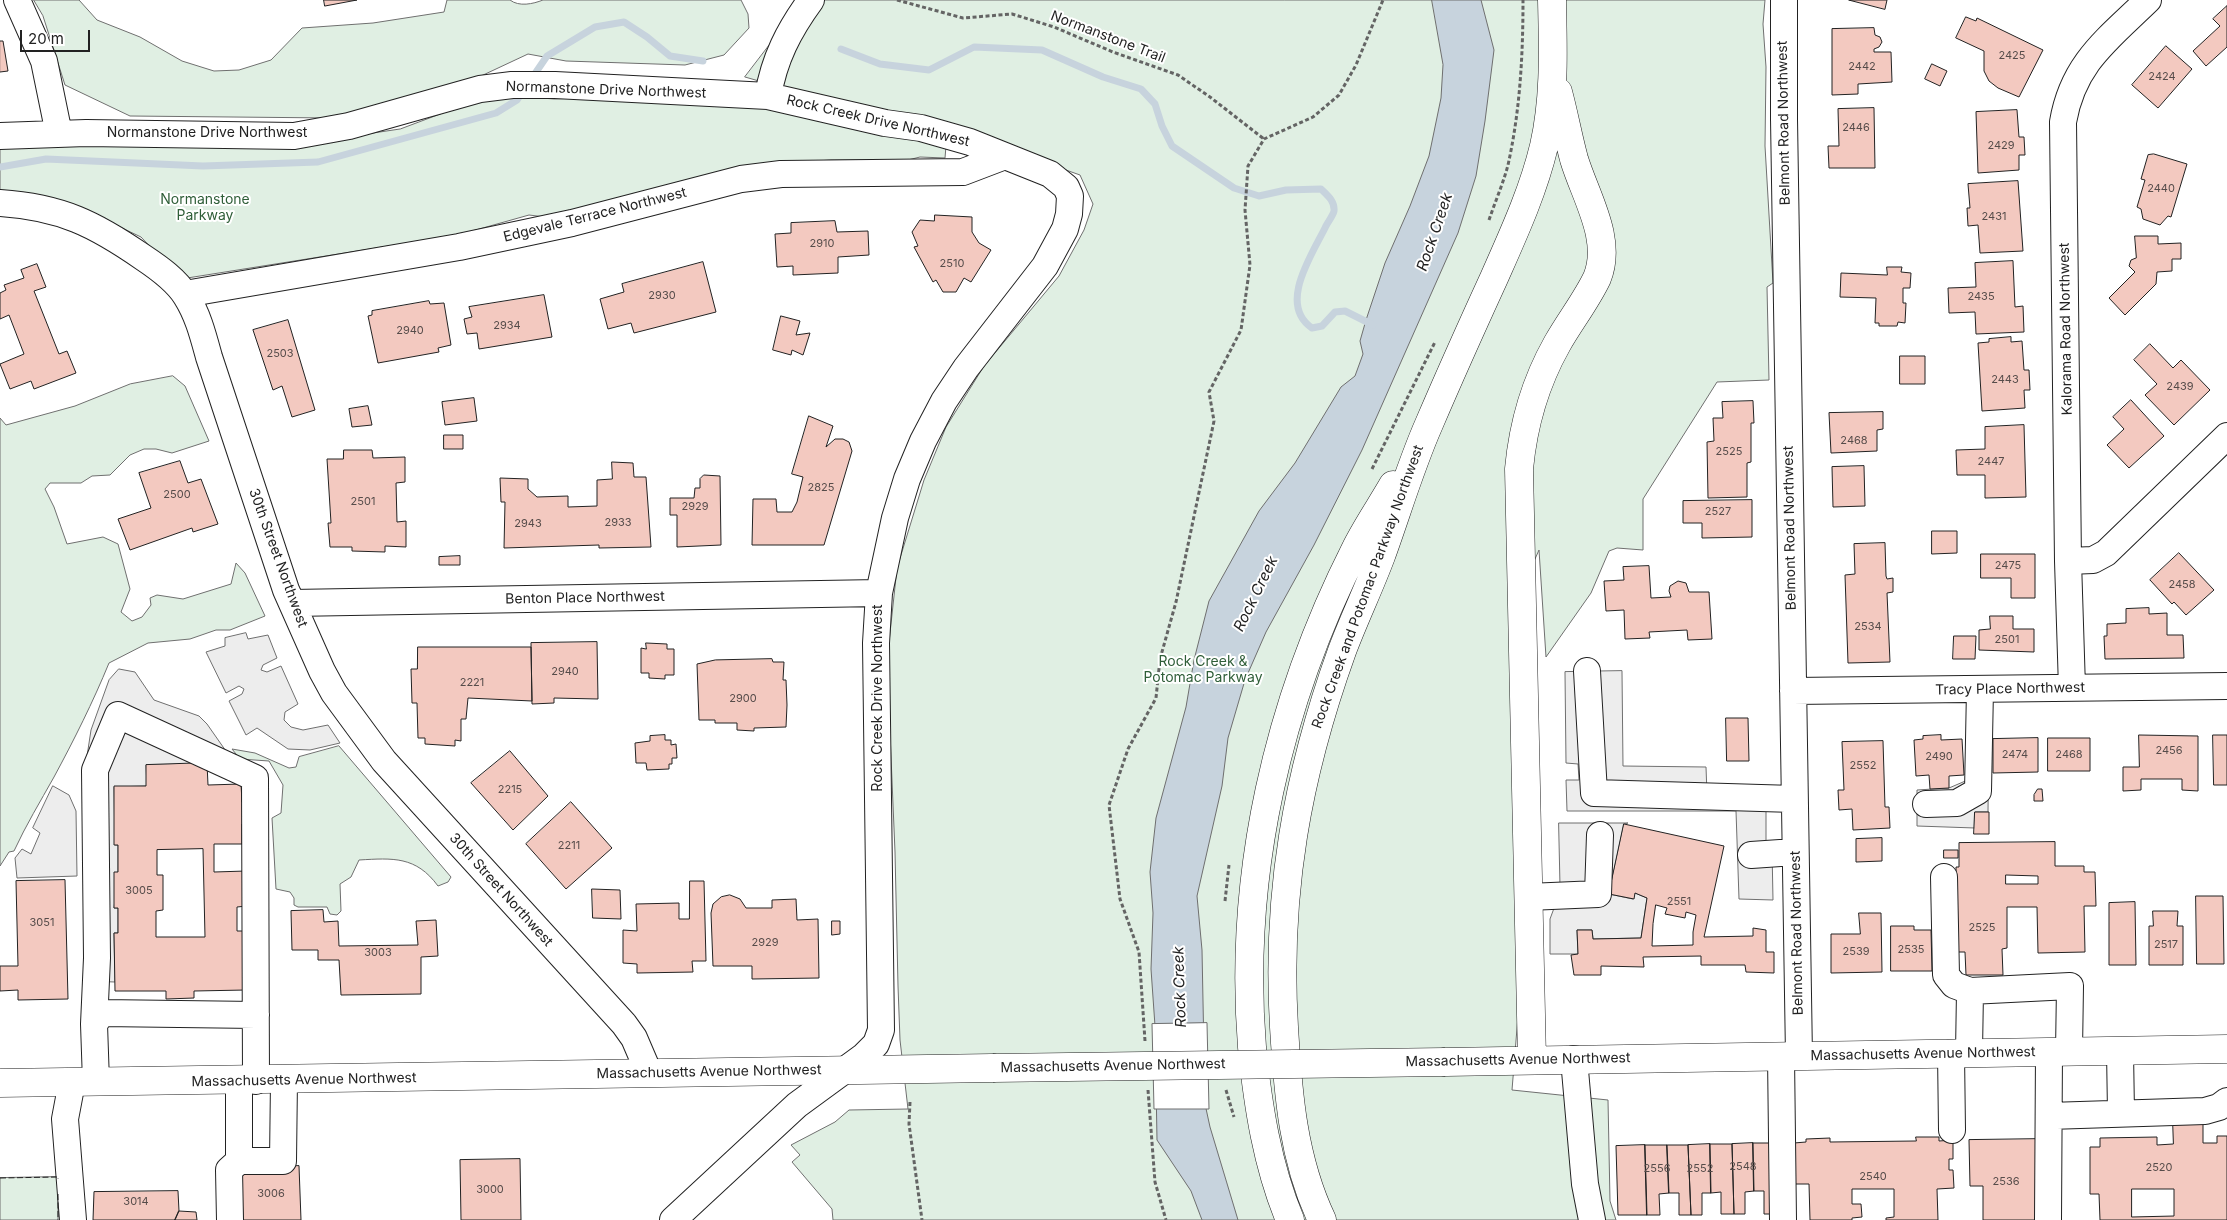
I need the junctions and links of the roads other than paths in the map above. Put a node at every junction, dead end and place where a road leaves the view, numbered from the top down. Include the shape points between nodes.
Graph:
1 (17, 0) edge
2 (811, 0) edge
3 (1552, 0) edge
4 (1784, 0) edge
5 (2148, 0) edge
6 (1553, 69) junction
7 (768, 96) junction
8 (59, 134) junction
9 (0, 136) edge
10 (1005, 156) junction
11 (0, 203) edge
12 (185, 294) junction
13 (1427, 427) junction
14 (2227, 436) edge
15 (2068, 561) junction
16 (879, 594) junction
17 (292, 603) junction
18 (1587, 671) dead end
19 (2227, 686) edge
20 (2072, 688) junction
21 (1980, 689) junction
22 (1793, 691) junction
23 (1794, 799) junction
24 (1926, 804) dead end
25 (1600, 835) dead end
26 (1795, 852) junction
27 (1752, 855) dead end
28 (1944, 877) dead end
29 (1528, 897) junction
30 (1970, 991) junction
31 (256, 1015) junction
32 (94, 1024) junction
33 (2227, 1049) edge
34 (2059, 1051) junction
35 (2120, 1051) junction
36 (1960, 1052) junction
37 (1790, 1056) junction
38 (1574, 1059) junction
39 (1532, 1060) junction
40 (847, 1070) junction
41 (649, 1073) junction
42 (284, 1080) junction
43 (248, 1081) junction
44 (84, 1082) junction
45 (0, 1083) edge
46 (2227, 1101) edge
47 (2121, 1113) junction
48 (2049, 1116) junction
49 (1952, 1130) dead end
50 (239, 1161) junction
51 (675, 1219) edge
52 (73, 1220) edge
53 (230, 1220) edge
54 (1290, 1220) edge
55 (1322, 1220) edge
56 (1592, 1220) edge
57 (1783, 1220) edge
58 (2048, 1220) edge

1 - 8 street via 44,61
2 - 7 street, Rock Creek Drive Northwest via 780,50
3 - 6 main road, Rock Creek and Potomac Parkway Northwest
4 - 22 street, Belmont Road Northwest
5 - 15 street, Kalorama Road Northwest via 2086,62 2071,89 2063,122
6 - 13 main road, Rock Creek and Potomac Parkway Northwest via 1544,145 1521,218
6 - 29 main road via 1574,160 1603,249 1598,278 1556,346 1535,392 1521,446 1518,497
7 - 8 street, Normanstone Drive Northwest via 529,85 480,89 349,126 294,136
7 - 10 street, Rock Creek Drive Northwest via 921,128
8 - 9 street, Normanstone Drive Northwest
10 - 12 street, Edgevale Terrace Northwest via 963,172 781,174 741,179 572,223 459,247
10 - 16 street, Rock Creek Drive Northwest via 1050,174 1066,187 1071,203 1065,229 1045,266 966,368 923,441 895,518
11 - 12 street, 30th Street Northwest via 54,210 98,228 162,270
12 - 17 street, 30th Street Northwest via 199,319
13 - 54 main road, Rock Creek and Potomac Parkway Northwest via 1357,546 1307,659 1277,755 1258,851 1252,894 1249,1012 1262,1125
13 - 55 main road, Rock Creek and Potomac Parkway Northwest via 1326,700 1302,780 1288,859 1282,963 1289,1098 1294,1136 1304,1173
14 - 15 street via 2106,553 2093,560
15 - 20 street, Kalorama Road Northwest
16 - 17 street, Benton Place Northwest
16 - 40 street, Rock Creek Drive Northwest via 876,643 881,1030 876,1044
17 - 41 street, 30th Street Northwest via 322,671 359,728 390,768 624,1024 634,1038
18 - 23 street via 1594,793
19 - 20 street, Tracy Place Northwest
20 - 21 street, Tracy Place Northwest
21 - 22 street, Tracy Place Northwest
21 - 24 street via 1978,791 1957,802
22 - 23 street, Belmont Road Northwest
23 - 26 street, Belmont Road Northwest
25 - 29 street via 1598,894
26 - 27 street
26 - 37 street, Belmont Road Northwest
28 - 30 street via 1946,975 1954,985
29 - 39 main road
30 - 34 street via 2070,986
30 - 36 street
31 - 32 street via 102,1013
31 - 32 street via 255,778 118,715 95,770 97,958
31 - 43 street
32 - 44 street
33 - 35 main road, Massachusetts Avenue Northwest
34 - 35 main road, Massachusetts Avenue Northwest
34 - 36 main road, Massachusetts Avenue Northwest
34 - 48 street
35 - 47 street
36 - 37 main road, Massachusetts Avenue Northwest
36 - 49 street
37 - 38 main road, Massachusetts Avenue Northwest
37 - 57 street, Belmont Road Northwest
38 - 39 main road, Massachusetts Avenue Northwest
38 - 56 street
39 - 40 main road, Massachusetts Avenue Northwest, bridge
40 - 41 main road, Massachusetts Avenue Northwest
40 - 51 street, Rock Creek Drive Northwest via 797,1105
41 - 42 main road, Massachusetts Avenue Northwest
42 - 43 main road, Massachusetts Avenue Northwest
42 - 50 street via 283,1161
43 - 44 main road, Massachusetts Avenue Northwest
43 - 50 street
44 - 45 main road, Massachusetts Avenue Northwest
44 - 52 street via 65,1119
46 - 47 street via 2205,1111
47 - 48 street
48 - 58 street
50 - 53 street via 229,1170

